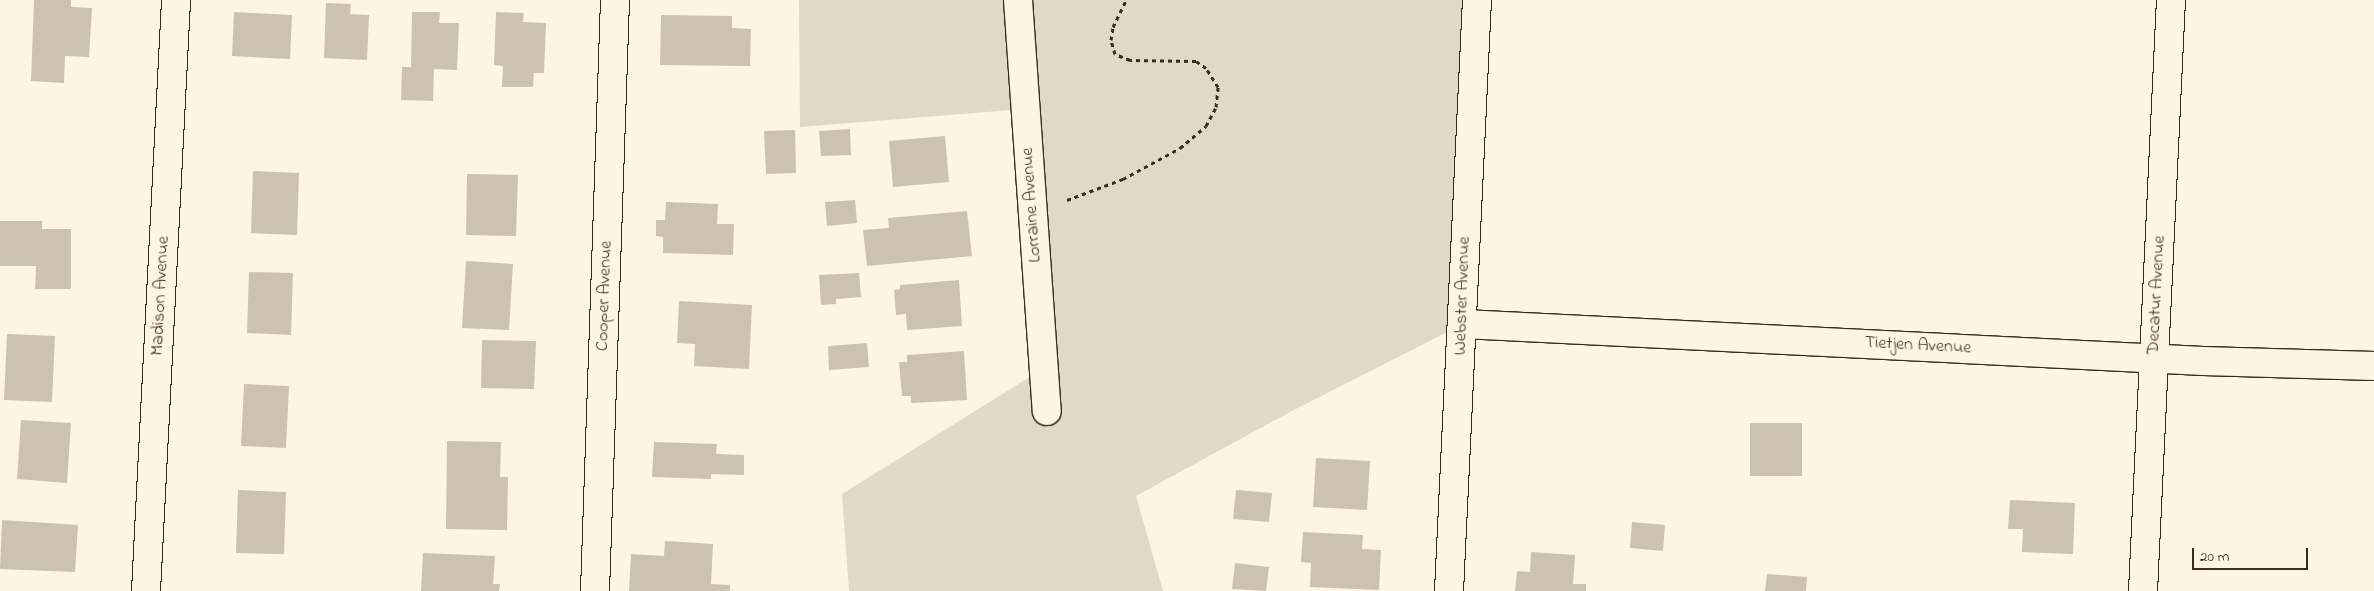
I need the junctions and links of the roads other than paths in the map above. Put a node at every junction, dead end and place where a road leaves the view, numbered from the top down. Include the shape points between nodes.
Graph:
1 (176, 0) edge
2 (614, 0) edge
3 (1018, 0) edge
4 (1477, 0) edge
5 (2171, 0) edge
6 (1463, 324) junction
7 (2154, 358) junction
8 (2374, 366) edge
9 (1047, 411) dead end
10 (146, 591) edge
11 (595, 591) edge
12 (1449, 591) edge
13 (2143, 591) edge

1 - 10 street, Madison Avenue
2 - 11 street, Cooper Avenue
3 - 9 street, Lorraine Avenue
4 - 6 street, Webster Avenue
5 - 7 street, Decatur Avenue
6 - 7 street, Tietjen Avenue
6 - 12 street, Webster Avenue
7 - 8 street, Tietjen Avenue
7 - 13 street, Decatur Avenue

